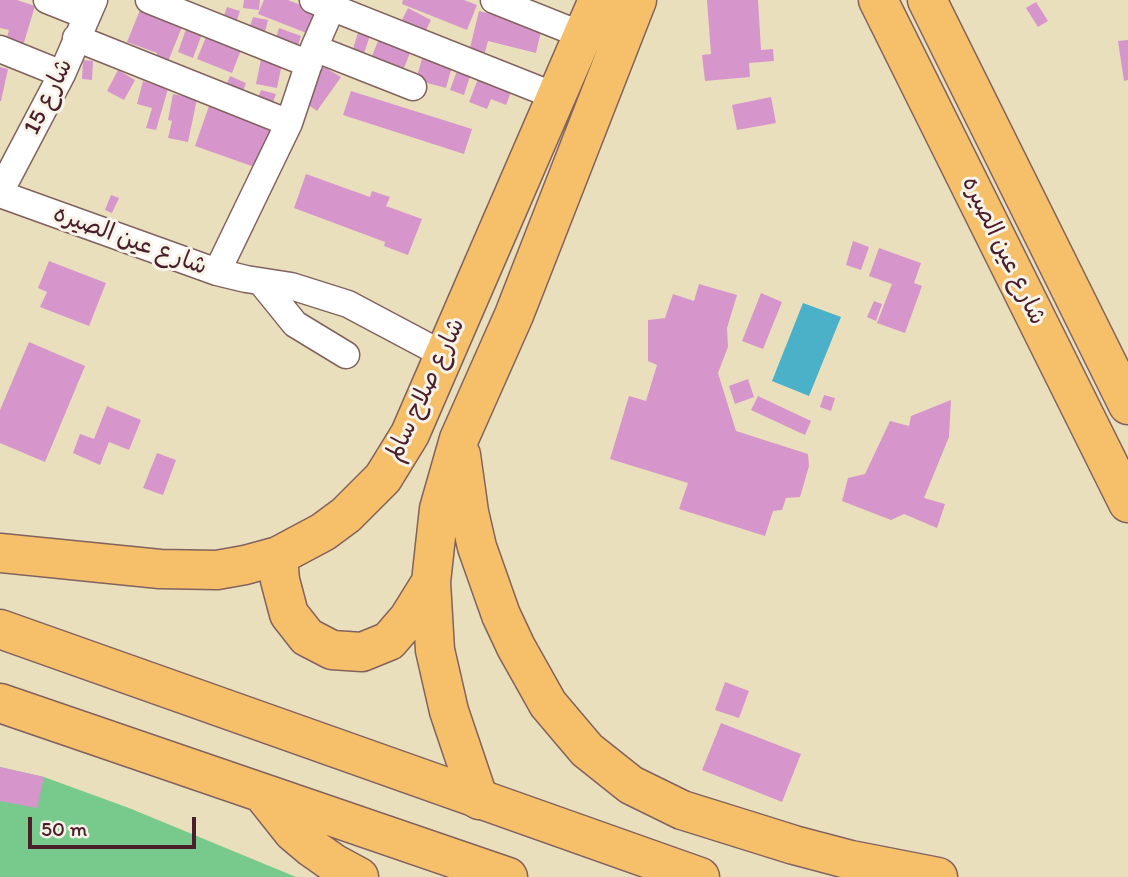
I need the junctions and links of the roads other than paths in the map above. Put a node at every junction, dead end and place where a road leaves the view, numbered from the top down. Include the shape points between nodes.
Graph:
1 (47, 0) edge
2 (149, 0) edge
3 (494, 0) edge
4 (598, 0) edge
5 (637, 0) edge
6 (878, 0) edge
7 (927, 0) edge
8 (326, 3) edge
9 (86, 18) edge
10 (582, 36) junction
11 (0, 49) edge
12 (312, 56) junction
13 (62, 74) junction
14 (413, 87) dead end
15 (555, 96) junction
16 (289, 123) junction
17 (0, 193) edge
18 (217, 272) junction
19 (261, 282) junction
20 (346, 355) dead end
21 (444, 355) junction
22 (1128, 405) edge
23 (459, 439) junction
24 (1128, 503) edge
25 (0, 553) edge
26 (278, 555) junction
27 (431, 582) junction
28 (0, 629) edge
29 (0, 702) edge
30 (262, 793) junction
31 (480, 800) junction
32 (503, 875) edge
33 (359, 877) edge
34 (700, 877) edge
35 (938, 877) edge

1 - 9 street
2 - 12 street
3 - 10 street
4 - 10 main road, شارع صلاح سالم
5 - 23 main road, شارع صلاح سالم via 514,315
6 - 24 main road, شارع عين الصيره
7 - 22 main road, شارع عين الصيره
8 - 12 street
8 - 15 street
9 - 13 street, شارع 15
9 - 16 street
10 - 15 main road, شارع صلاح سالم
11 - 13 street
12 - 14 street
12 - 16 street
13 - 17 street, شارع 15
15 - 21 main road, شارع صلاح سالم
16 - 18 street
17 - 18 street, شارع عين الصيره
18 - 19 street, شارع عين الصيره
19 - 20 street via 295,324
19 - 21 street, شارع عين الصيره via 348,304
21 - 26 main road, شارع صلاح سالم via 410,434 383,478 323,532
23 - 27 main road, شارع صلاح سالم via 439,509
23 - 35 main road via 469,512 501,615 548,704 587,750 631,785 682,810 851,860
25 - 26 main road, شارع صلاح سالم via 188,571 217,570
26 - 27 main road via 289,614 307,637 332,650 362,652 389,640
27 - 31 main road, شارع صلاح سالم via 441,681
28 - 31 main road
29 - 30 main road
30 - 32 main road
30 - 33 main road via 276,814 312,848
31 - 34 main road

